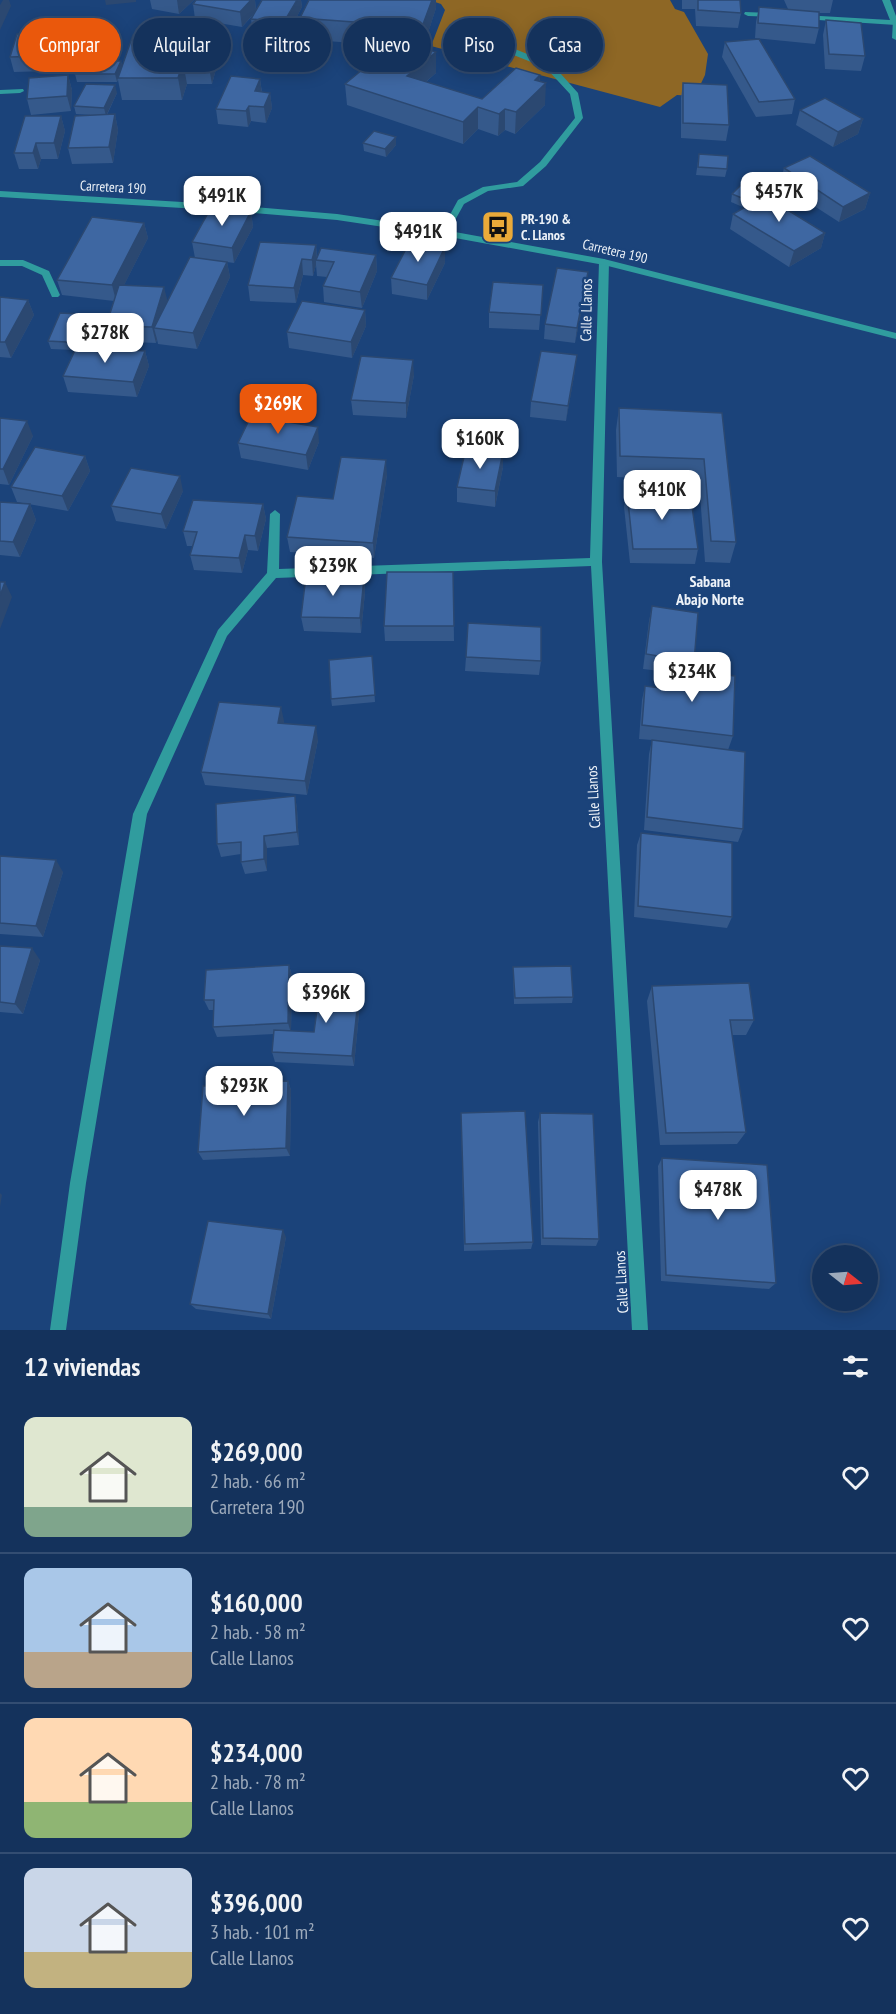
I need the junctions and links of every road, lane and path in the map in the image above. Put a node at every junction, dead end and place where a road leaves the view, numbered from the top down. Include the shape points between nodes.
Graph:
1 (886, 0) edge
2 (748, 14) dead end
3 (782, 16) edge
4 (794, 16) edge
5 (896, 23) edge
6 (896, 38) edge
7 (515, 52) edge
8 (20, 91) dead end
9 (0, 92) edge
10 (0, 194) edge
11 (444, 233) junction
12 (604, 262) junction
13 (0, 263) edge
14 (55, 295) dead end
15 (896, 336) edge
16 (275, 514) dead end
17 (596, 562) junction
18 (273, 574) junction
19 (57, 1330) edge
20 (640, 1330) edge

1 - 5 street
2 - 3 street
4 - 5 street
5 - 6 street
7 - 11 street via 549,66 574,93 579,118 543,164 520,184 486,189 461,202
8 - 9 street
10 - 11 street, Carretera 190 via 337,217
11 - 12 street, Carretera 190
12 - 15 street, Carretera 190
12 - 17 street, Calle Llanos
13 - 14 street via 24,263 45,273
16 - 18 street
17 - 18 street
17 - 20 street, Calle Llanos
18 - 19 street via 222,633 140,814

